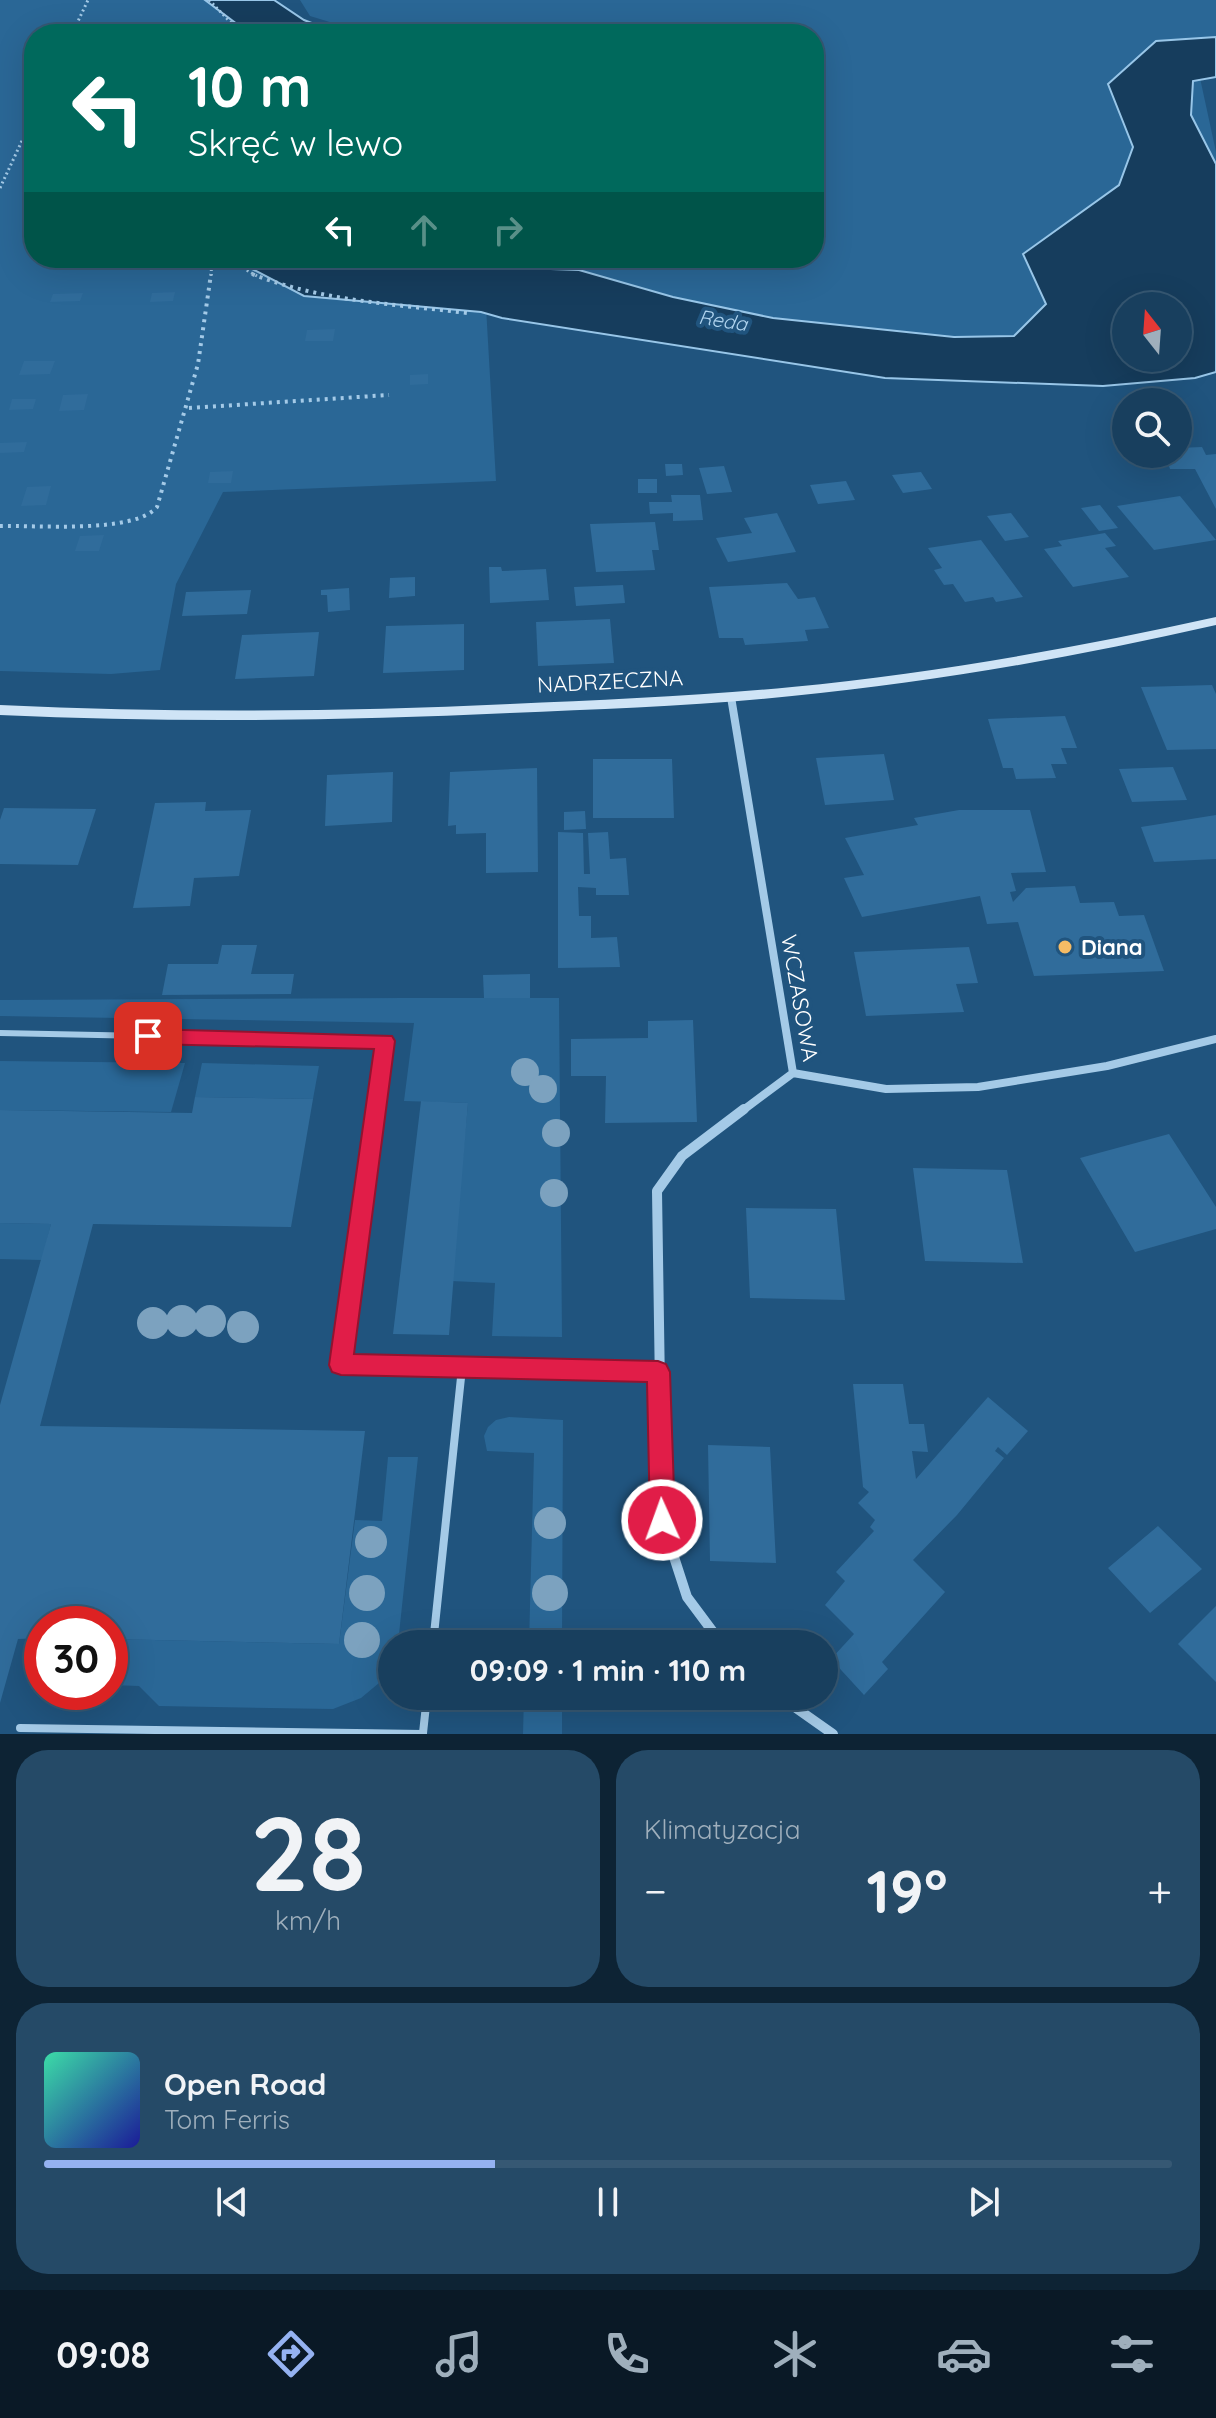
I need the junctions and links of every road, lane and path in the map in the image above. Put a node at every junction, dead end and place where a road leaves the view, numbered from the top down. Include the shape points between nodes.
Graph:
1 (88, 0) edge
2 (209, 0) edge
3 (77, 24) edge
4 (232, 24) edge
5 (24, 136) edge
6 (0, 188) edge
7 (212, 268) edge
8 (242, 268) edge
9 (467, 313) dead end
10 (389, 395) dead end
11 (189, 408) junction
12 (0, 526) edge
13 (1216, 621) edge
14 (731, 697) junction
15 (0, 710) edge
16 (0, 1033) edge
17 (1216, 1039) edge
18 (793, 1073) junction
19 (462, 1368) junction
20 (658, 1372) junction
21 (434, 1630) edge
22 (712, 1630) edge
23 (425, 1710) edge
24 (799, 1710) edge
25 (20, 1728) dead end
26 (423, 1733) edge
27 (833, 1734) edge

1 - 3 path
2 - 4 path
5 - 6 path
7 - 11 path
8 - 9 path via 318,293
10 - 11 path
11 - 12 path via 161,503 147,516 135,521
13 - 14 main road, NADRZECZNA via 923,676
14 - 15 main road, NADRZECZNA via 201,718
14 - 18 street, WCZASOWA
16 - 19 lane via 385,1041 341,1365
17 - 18 street, WCZASOWA via 1107,1066 978,1087 886,1089
18 - 20 street via 682,1156 657,1191
19 - 20 lane
19 - 21 lane
20 - 22 street via 662,1520 687,1597
23 - 26 lane
24 - 27 street
25 - 26 lane

